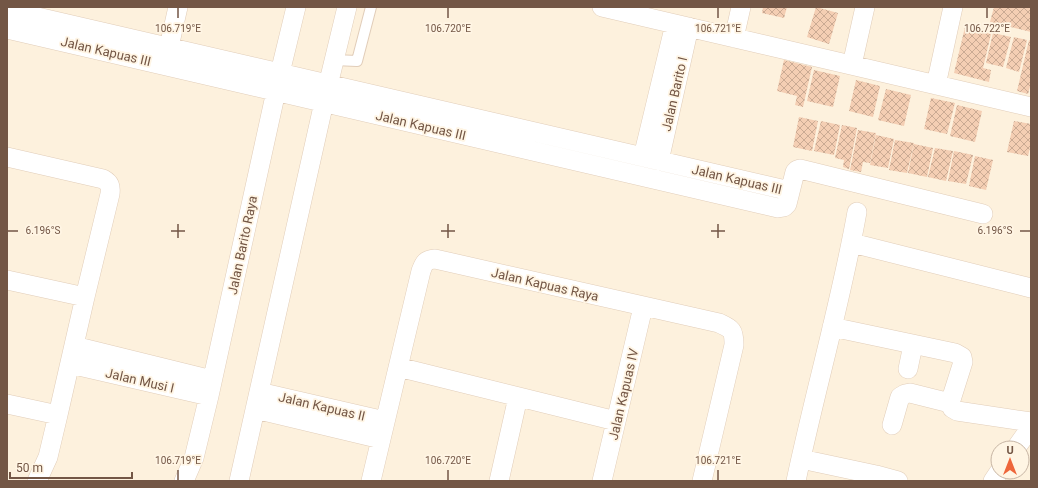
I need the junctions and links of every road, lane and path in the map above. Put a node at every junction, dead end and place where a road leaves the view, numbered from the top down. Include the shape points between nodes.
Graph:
1 (178, 7) edge
2 (296, 7) edge
3 (347, 7) edge
4 (371, 7) edge
5 (741, 7) edge
6 (865, 7) edge
7 (953, 7) edge
8 (613, 8) edge
9 (7, 10) edge
10 (34, 26) junction
11 (682, 26) junction
12 (7, 29) edge
13 (734, 38) junction
14 (169, 47) junction
15 (334, 60) junction
16 (852, 65) junction
17 (280, 73) junction
18 (328, 84) junction
19 (936, 85) junction
20 (276, 91) junction
21 (324, 102) junction
22 (1031, 107) edge
23 (7, 157) edge
24 (651, 159) junction
25 (790, 192) junction
26 (858, 212) dead end
27 (983, 214) dead end
28 (852, 243) junction
29 (7, 280) edge
30 (1031, 288) edge
31 (85, 297) junction
32 (643, 306) junction
33 (832, 327) junction
34 (913, 344) junction
35 (72, 355) junction
36 (398, 367) junction
37 (908, 369) dead end
38 (211, 388) junction
39 (518, 396) junction
40 (257, 400) junction
41 (950, 403) junction
42 (7, 404) edge
43 (58, 415) junction
44 (616, 421) junction
45 (1031, 422) edge
46 (892, 424) dead end
47 (1031, 427) edge
48 (383, 430) junction
49 (1022, 440) edge
50 (801, 459) junction
51 (37, 481) edge
52 (184, 481) edge
53 (239, 481) edge
54 (371, 481) edge
55 (499, 481) edge
56 (602, 481) edge
57 (702, 481) edge
58 (796, 481) edge
59 (898, 481) edge

1 - 14 street
2 - 17 street, Jalan Barito Raya
3 - 15 street
4 - 15 lane via 357,61
5 - 13 street
6 - 16 street
7 - 19 street
8 - 11 street
9 - 10 street, Jalan Kapuas III
10 - 12 street, Jalan Kapuas III
10 - 14 street, Jalan Kapuas III
10 - 20 street, Jalan Kapuas III
11 - 13 street
11 - 24 street, Jalan Barito I
13 - 16 street
14 - 17 street, Jalan Kapuas III
15 - 18 street
16 - 19 street
17 - 18 street, Jalan Kapuas III
17 - 20 street, Jalan Barito Raya
18 - 21 street
18 - 24 street, Jalan Kapuas III
19 - 22 street
20 - 21 street, Jalan Kapuas III
20 - 38 street, Jalan Barito Raya
21 - 25 street, Jalan Kapuas III via 778,208 784,207
21 - 40 street
23 - 31 street via 103,178 109,182 110,194
24 - 25 street, Jalan Kapuas III
25 - 27 street via 795,172 800,169
26 - 28 street
28 - 30 street
28 - 33 street
29 - 31 street
31 - 35 street
32 - 36 street, Jalan Kapuas Raya via 435,259 428,260 421,272
32 - 44 street, Jalan Kapuas IV
32 - 57 street, Jalan Kapuas Raya via 719,323 729,328 734,335 734,345
33 - 34 street
33 - 50 street
34 - 37 street
34 - 41 street via 955,353 962,357 963,362
35 - 38 street, Jalan Musi I
35 - 43 street
36 - 39 street
36 - 48 street, Jalan Kapuas Raya
38 - 52 street, Jalan Barito Raya via 194,458
39 - 44 street
39 - 55 street
40 - 48 street, Jalan Kapuas II
40 - 53 street
41 - 45 street via 957,411
41 - 46 street via 905,394 900,397
42 - 43 street
43 - 51 street via 48,457
44 - 56 street, Jalan Kapuas IV
47 - 49 street
48 - 54 street, Jalan Kapuas Raya
50 - 58 street
50 - 59 street

